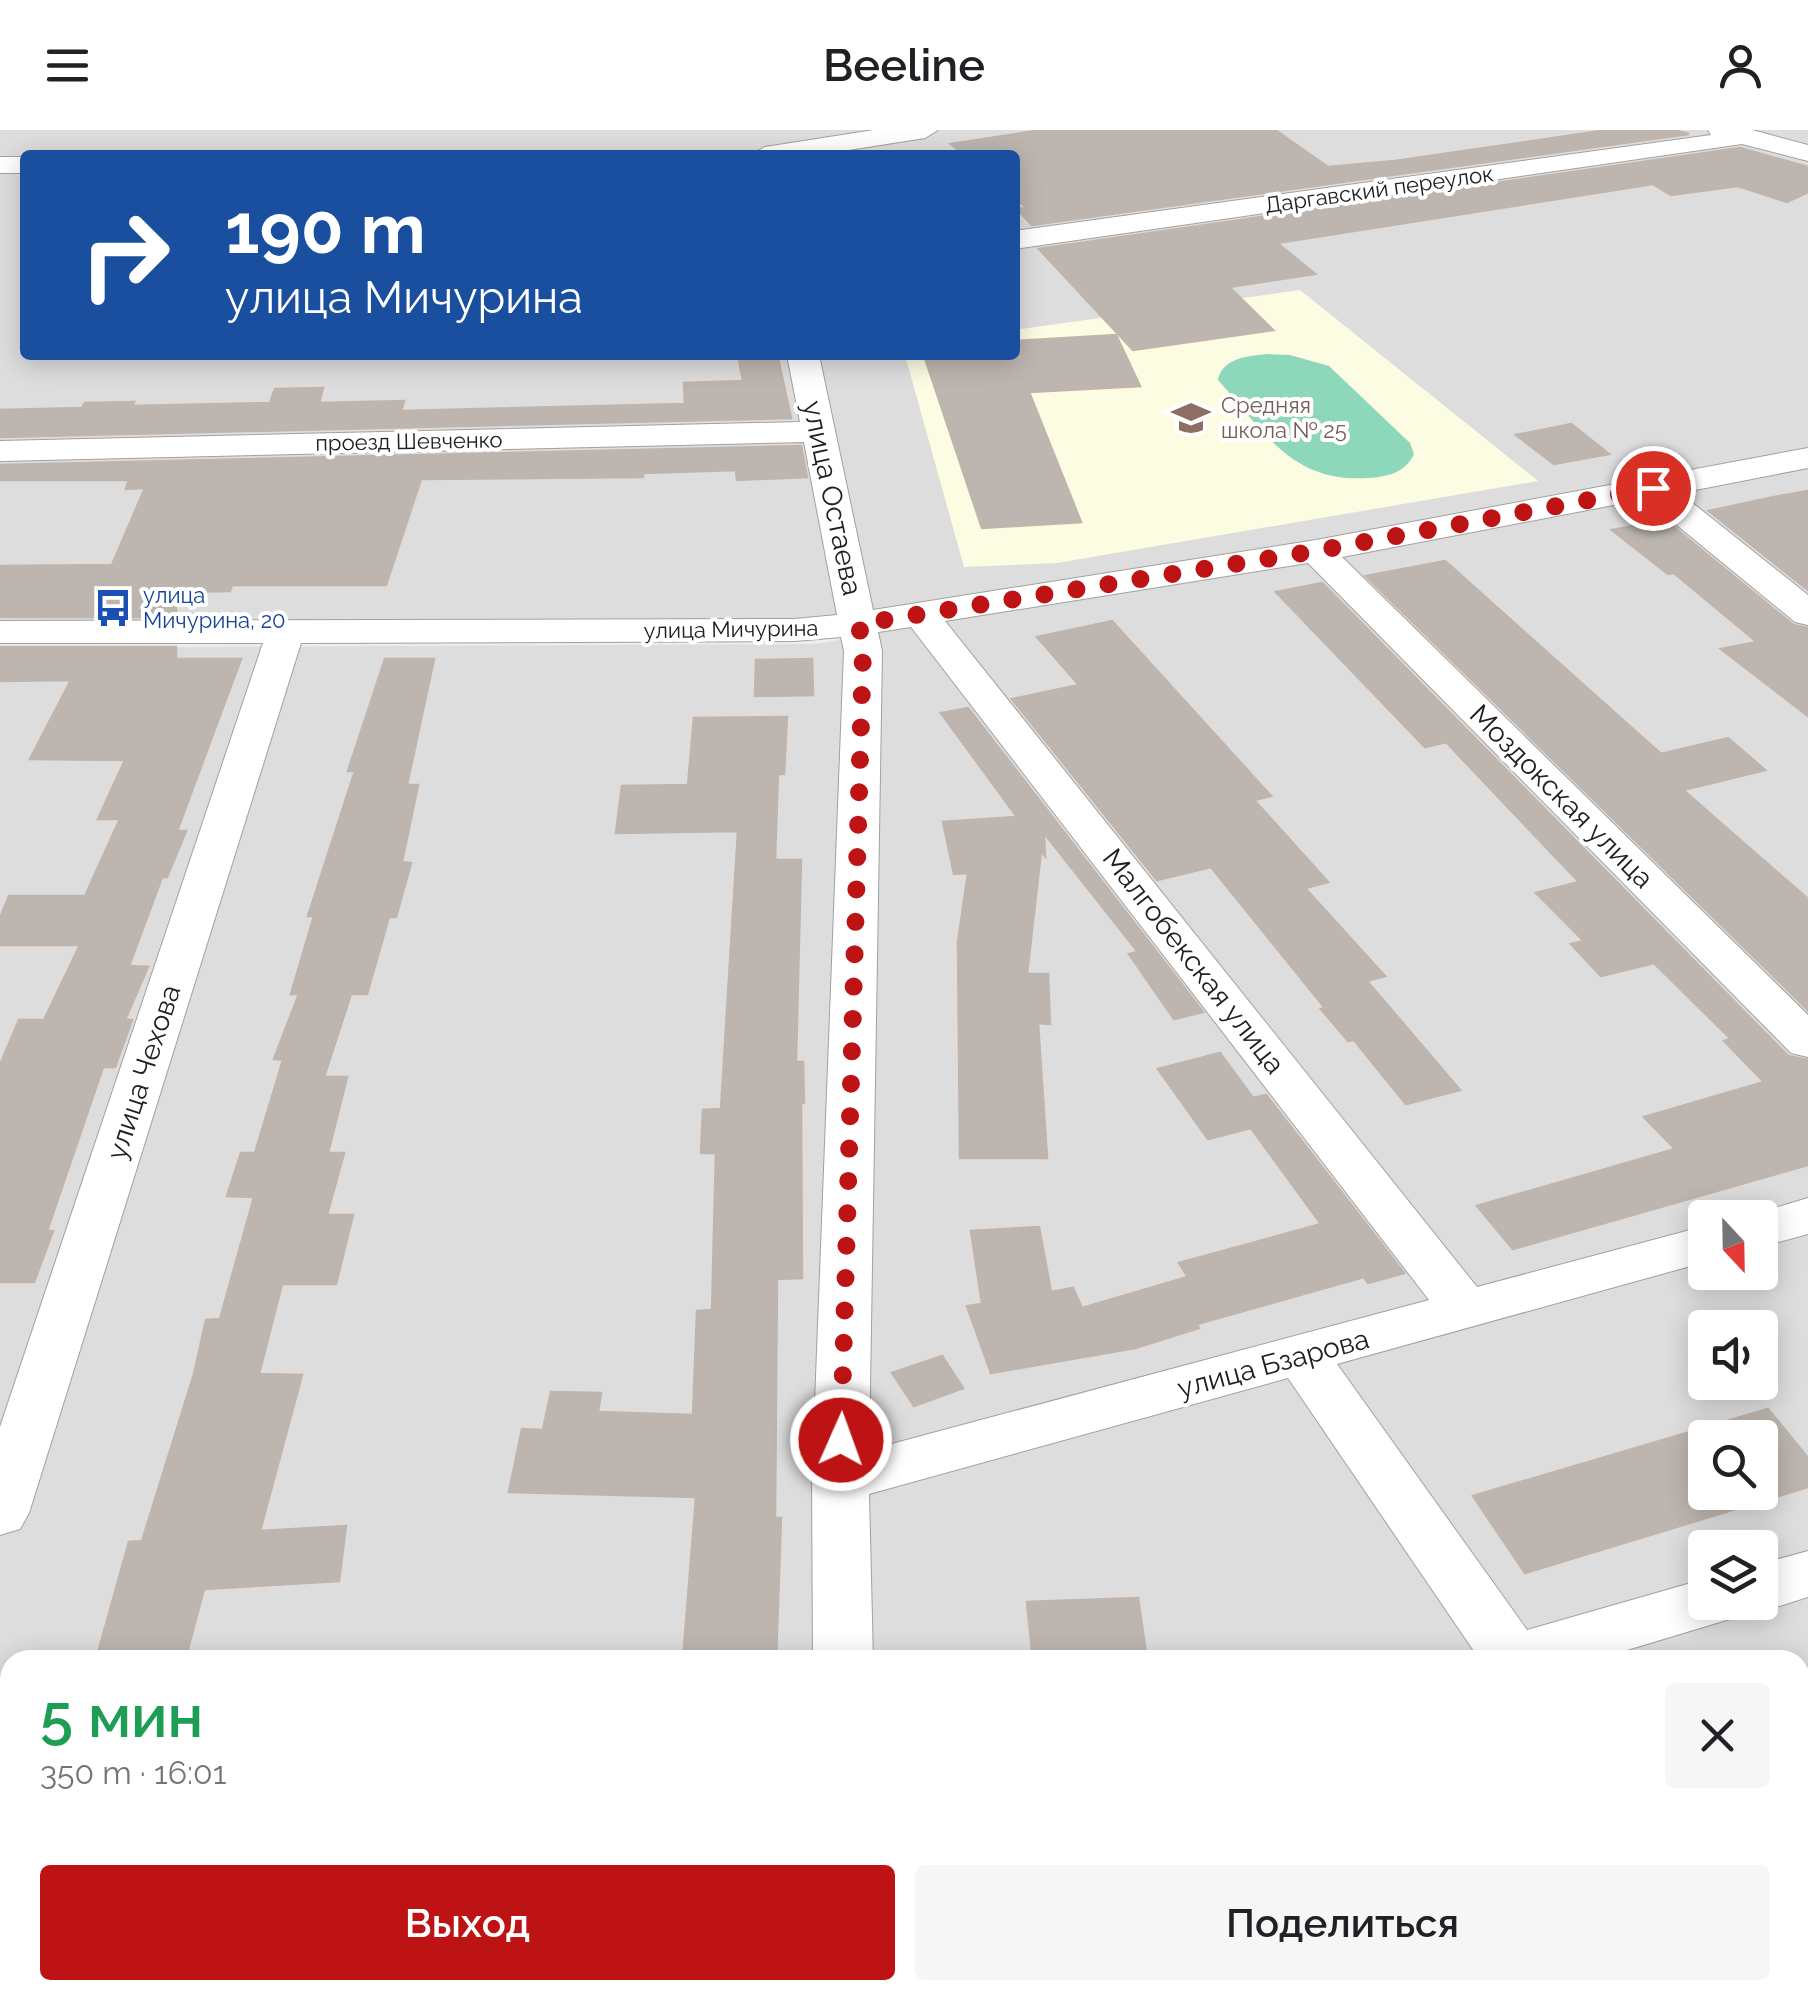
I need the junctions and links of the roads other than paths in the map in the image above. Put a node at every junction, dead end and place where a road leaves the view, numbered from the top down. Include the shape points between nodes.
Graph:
1 (926, 130) edge
2 (1731, 133) edge
3 (797, 150) edge
4 (1808, 154) edge
5 (1020, 239) edge
6 (804, 360) edge
7 (818, 432) junction
8 (0, 451) edge
9 (1808, 458) edge
10 (1653, 488) junction
11 (1316, 551) junction
12 (920, 614) junction
13 (1808, 614) edge
14 (859, 624) junction
15 (286, 631) junction
16 (0, 632) edge
17 (1808, 1042) edge
18 (1808, 1216) edge
19 (1778, 1224) edge
20 (1688, 1249) edge
21 (1466, 1310) junction
22 (1301, 1355) junction
23 (840, 1480) junction
24 (0, 1513) edge
25 (1808, 1574) edge
26 (1778, 1583) edge
27 (1688, 1608) edge
28 (844, 1650) edge
29 (1508, 1650) edge
30 (1545, 1650) edge

1 - 3 street
2 - 4 street
2 - 5 street, Даргавский переулок via 1725,141
6 - 7 street, улица Остаева
7 - 8 street, проезд Шевченко
7 - 14 street, улица Остаева
9 - 10 street, улица Мичурина
10 - 11 street, улица Мичурина
10 - 13 street
11 - 12 street, улица Мичурина
11 - 17 street, Моздокская улица
12 - 14 street, улица Мичурина
12 - 21 street, Малгобекская улица
14 - 15 street, улица Мичурина via 795,630
14 - 23 street, улица Остаева
15 - 16 street, улица Мичурина
15 - 24 street, улица Чехова
18 - 19 street
20 - 21 street, улица Бзарова
21 - 22 street, улица Бзарова
22 - 23 street, улица Бзарова
22 - 29 street
23 - 28 street, улица Остаева
25 - 26 street
27 - 30 street

